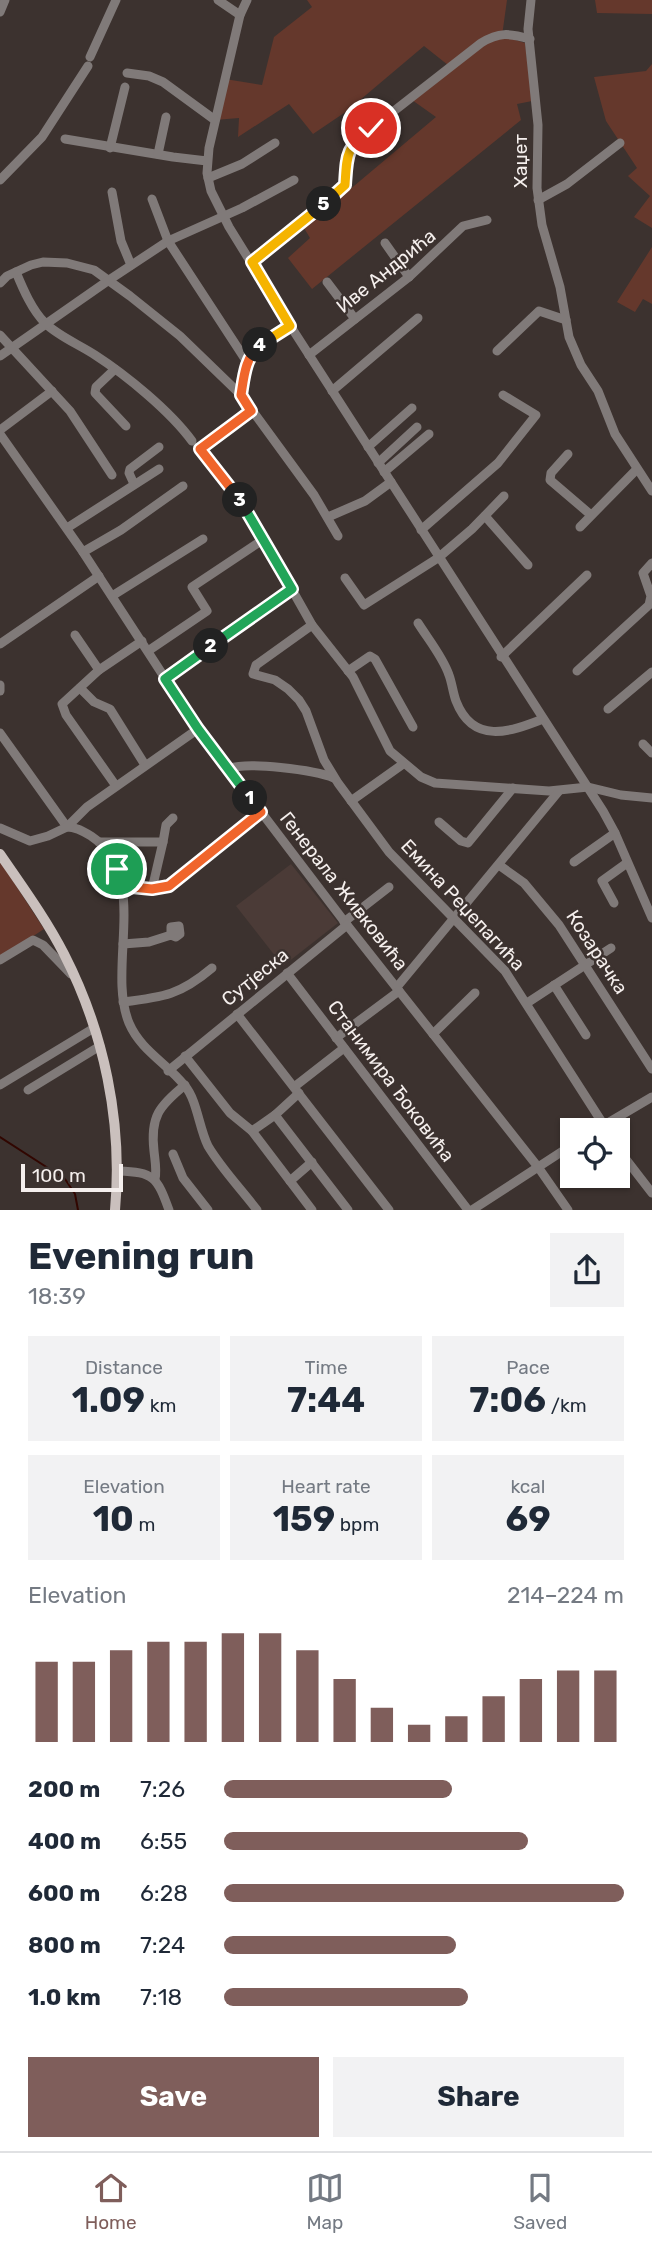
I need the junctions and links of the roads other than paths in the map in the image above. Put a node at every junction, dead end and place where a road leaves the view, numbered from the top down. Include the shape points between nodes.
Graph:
1 (5, 0) edge
2 (116, 0) edge
3 (218, 0) edge
4 (247, 0) edge
5 (531, 0) edge
6 (0, 12) edge
7 (240, 15) junction
8 (530, 39) junction
9 (127, 73) dead end
10 (125, 87) dead end
11 (166, 117) dead end
12 (215, 120) junction
13 (65, 139) dead end
14 (620, 143) dead end
15 (275, 144) dead end
16 (110, 148) junction
17 (158, 154) junction
18 (207, 161) junction
19 (208, 178) junction
20 (0, 180) edge
21 (294, 180) dead end
22 (112, 192) dead end
23 (152, 199) dead end
24 (538, 200) junction
25 (223, 216) junction
26 (487, 220) dead end
27 (168, 242) junction
28 (385, 243) dead end
29 (252, 262) junction
30 (131, 265) junction
31 (16, 272) junction
32 (410, 277) junction
33 (109, 279) junction
34 (327, 282) dead end
35 (0, 283) edge
36 (418, 318) dead end
37 (355, 319) junction
38 (566, 320) junction
39 (46, 325) junction
40 (290, 326) junction
41 (0, 335) edge
42 (10, 349) junction
43 (497, 351) dead end
44 (309, 355) junction
45 (0, 356) edge
46 (247, 362) junction
47 (115, 369) junction
48 (52, 391) junction
49 (332, 391) junction
50 (241, 395) junction
51 (503, 395) dead end
52 (412, 408) dead end
53 (251, 411) junction
54 (126, 426) dead end
55 (417, 427) dead end
56 (0, 432) edge
57 (429, 434) dead end
58 (191, 440) dead end
59 (159, 447) dead end
60 (368, 447) junction
61 (568, 454) dead end
62 (378, 463) junction
63 (159, 469) dead end
64 (636, 469) junction
65 (384, 472) junction
66 (112, 475) dead end
67 (391, 482) junction
68 (134, 484) junction
69 (183, 486) dead end
70 (652, 491) edge
71 (504, 496) dead end
72 (591, 515) junction
73 (485, 516) junction
74 (328, 517) junction
75 (580, 527) dead end
76 (67, 528) junction
77 (421, 530) junction
78 (338, 536) dead end
79 (203, 539) dead end
80 (264, 539) junction
81 (83, 552) junction
82 (438, 558) junction
83 (652, 563) edge
84 (528, 565) dead end
85 (587, 575) dead end
86 (99, 576) junction
87 (345, 578) dead end
88 (292, 589) junction
89 (112, 596) junction
90 (418, 623) dead end
91 (312, 625) junction
92 (75, 635) dead end
93 (142, 641) junction
94 (0, 644) edge
95 (148, 651) junction
96 (502, 657) junction
97 (99, 670) junction
98 (348, 671) junction
99 (577, 671) dead end
100 (652, 672) edge
101 (165, 679) junction
102 (0, 685) edge
103 (80, 688) junction
104 (0, 691) edge
105 (608, 709) dead end
106 (543, 719) junction
107 (413, 727) dead end
108 (198, 729) junction
109 (0, 733) edge
110 (643, 744) dead end
111 (652, 753) edge
112 (403, 764) junction
113 (145, 765) junction
114 (228, 769) junction
115 (334, 778) junction
116 (116, 786) junction
117 (588, 787) junction
118 (513, 788) junction
119 (559, 791) junction
120 (652, 798) edge
121 (351, 801) junction
122 (261, 812) junction
123 (173, 818) dead end
124 (439, 822) dead end
125 (66, 827) junction
126 (0, 828) edge
127 (615, 833) junction
128 (99, 842) junction
129 (163, 842) junction
130 (0, 854) edge
131 (575, 862) dead end
132 (627, 863) junction
133 (499, 865) junction
134 (122, 886) junction
135 (389, 887) dead end
136 (152, 889) junction
137 (614, 903) dead end
138 (652, 918) edge
139 (453, 920) junction
140 (346, 923) junction
141 (171, 934) dead end
142 (123, 944) junction
143 (611, 948) dead end
144 (0, 960) edge
145 (585, 965) junction
146 (212, 968) dead end
147 (287, 974) junction
148 (75, 978) junction
149 (554, 985) junction
150 (398, 989) junction
151 (475, 993) dead end
152 (123, 1002) junction
153 (527, 1003) junction
154 (237, 1014) junction
155 (94, 1028) junction
156 (433, 1034) junction
157 (586, 1035) dead end
158 (336, 1038) junction
159 (100, 1046) junction
160 (344, 1048) junction
161 (185, 1056) junction
162 (652, 1069) edge
163 (168, 1070) junction
164 (0, 1085) edge
165 (185, 1085) junction
166 (28, 1090) dead end
167 (296, 1090) junction
168 (652, 1097) edge
169 (275, 1116) junction
170 (595, 1118) edge
171 (619, 1118) edge
172 (252, 1131) junction
173 (560, 1153) edge
174 (173, 1154) dead end
175 (312, 1162) junction
176 (630, 1165) edge
177 (538, 1167) junction
178 (118, 1171) junction
179 (155, 1179) junction
180 (290, 1181) junction
181 (652, 1193) edge
182 (115, 1209) edge
183 (169, 1209) edge
184 (208, 1209) edge
185 (257, 1209) edge
186 (312, 1209) edge
187 (348, 1209) edge
188 (389, 1209) edge
189 (470, 1209) edge
190 (568, 1209) edge

1 - 6 street
2 - 20 street via 89,62 44,137
3 - 7 street
4 - 7 street
5 - 8 street, Хаџет
7 - 12 street
8 - 24 street, Хаџет
8 - 29 street via 495,34 353,143 345,185
9 - 12 street via 163,82
10 - 16 street
11 - 17 street
12 - 18 street
13 - 16 street
14 - 24 street
15 - 19 street
16 - 17 street
17 - 18 street
18 - 19 street
19 - 25 street
21 - 25 street
22 - 30 street via 121,241
23 - 27 street
24 - 38 street, Хаџет
25 - 27 street
25 - 29 street
26 - 32 street, Иве Андрића via 463,226
27 - 30 street
27 - 46 street
28 - 32 street
29 - 40 street
30 - 33 street
31 - 33 street via 43,262 67,263 86,266
31 - 35 street
31 - 39 street
32 - 37 street, Иве Андрића
33 - 39 street
33 - 50 street
34 - 37 street
36 - 49 street
37 - 44 street, Иве Андрића
38 - 43 street via 539,312
38 - 64 street, Хаџет via 581,365
39 - 42 street
39 - 47 street
40 - 44 street
40 - 46 street via 257,347
41 - 42 street
42 - 45 street
42 - 48 street
44 - 49 street
46 - 50 street
47 - 54 street via 95,393
47 - 58 street
48 - 56 street
48 - 66 street
49 - 60 street
50 - 53 street
51 - 77 street via 536,415 498,463
52 - 60 street
53 - 74 street
53 - 80 street via 200,449
55 - 62 street
56 - 76 street, Генерала Живковића
57 - 65 street
59 - 68 street via 130,469
60 - 62 street
61 - 72 street via 550,480
62 - 65 street
63 - 68 street
64 - 70 street, Хаџет
64 - 72 street
65 - 67 street
67 - 74 street via 365,501
67 - 77 street
68 - 76 street
69 - 81 street
71 - 73 street
72 - 75 street
73 - 82 street
73 - 84 street
74 - 78 street
76 - 81 street, Генерала Живковића
77 - 82 street
79 - 89 street
80 - 88 street
80 - 95 street via 192,587 207,611
81 - 86 street, Генерала Живковића
82 - 87 street via 364,605
82 - 96 street
83 - 99 street via 643,573 651,596 649,605
85 - 96 street
86 - 89 street, Генерала Живковића
86 - 94 street
88 - 91 street
88 - 101 street
89 - 93 street, Генерала Живковића
90 - 106 street via 449,672 456,700 472,724 487,732 510,732
91 - 98 street
91 - 115 street, Емина Реџепагића via 252,671 275,680 299,701
92 - 97 street
93 - 95 street, Генерала Живковића
93 - 97 street
95 - 101 street, Генерала Живковића
96 - 106 street
97 - 103 street
98 - 107 street via 370,656 375,659
98 - 112 street via 385,742
100 - 105 street
101 - 108 street, Генерала Живковића
102 - 104 street
103 - 113 street via 110,709
103 - 116 street via 62,707
106 - 117 street
108 - 113 street
108 - 114 street, Генерала Живковића
109 - 125 street
110 - 111 street
112 - 118 street via 431,782
112 - 121 street
113 - 116 street
114 - 115 street via 251,765
114 - 122 street, Генерала Живковића
115 - 121 street, Емина Реџепагића
116 - 125 street
117 - 119 street
117 - 120 street
117 - 127 street
118 - 119 street
118 - 124 street via 468,843
119 - 133 street, Генерала Живковића
121 - 139 street, Емина Реџепагића via 389,852
122 - 136 street via 177,882
122 - 140 street, Генерала Живковића
123 - 129 street
125 - 126 street via 30,841
125 - 128 street
127 - 131 street
127 - 132 street
128 - 129 street
128 - 134 street via 114,863
129 - 136 street
130 - 148 main road
132 - 137 street via 602,881
132 - 138 street
133 - 139 street, Генерала Живковића
133 - 145 street, Козарачка via 541,902
134 - 136 street
134 - 142 street
135 - 140 street, Сутјеска
139 - 150 street, Генерала Живковића
139 - 153 street, Емина Реџепагића via 497,961
140 - 147 street, Сутјеска
140 - 150 street, Генерала Живковића
141 - 142 street
142 - 152 street
143 - 145 street
144 - 148 street via 33,940
145 - 149 street
145 - 162 street, Козарачка
146 - 152 street, Сутјеска via 177,993
147 - 154 street, Сутјеска
147 - 158 street, Станимира Ђоковића
148 - 155 main road
149 - 153 street
149 - 157 street
150 - 156 street, Генерала Живковића
150 - 158 street
151 - 156 street
152 - 163 street via 135,1036
153 - 170 street, Емина Реџепагића
154 - 161 street, Сутјеска
154 - 167 street
155 - 159 main road
155 - 164 street
156 - 177 street, Генерала Живковића
158 - 160 street, Станимира Ђоковића
159 - 166 street
159 - 178 main road via 113,1107
160 - 167 street
160 - 189 street, Станимира Ђоковића
161 - 163 street, Сутјеска
161 - 172 street via 230,1113
163 - 165 street
165 - 179 street via 164,1103 152,1124
165 - 185 street via 210,1149
167 - 169 street
167 - 188 street
168 - 171 street
169 - 172 street
169 - 175 street
172 - 180 street
173 - 177 street
174 - 184 street via 183,1178
175 - 180 street
175 - 187 street
176 - 181 street
177 - 189 street
177 - 190 street, Генерала Живковића
178 - 179 street
178 - 182 main road
179 - 183 street
180 - 186 street

